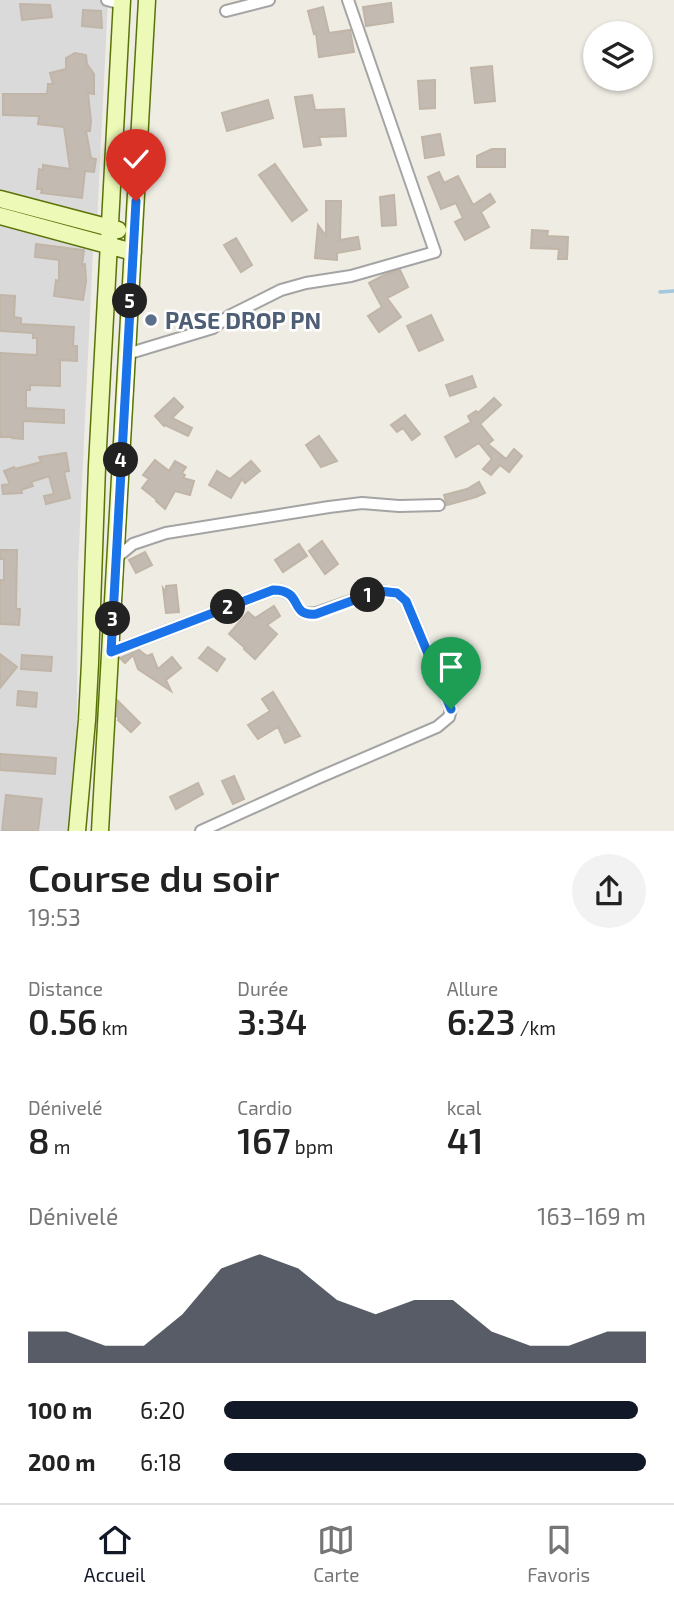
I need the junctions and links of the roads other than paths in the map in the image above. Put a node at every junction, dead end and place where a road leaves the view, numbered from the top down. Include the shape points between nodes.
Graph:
1 (147, 0) edge
2 (269, 0) edge
3 (348, 0) edge
4 (117, 1) edge
5 (226, 11) dead end
6 (0, 199) edge
7 (0, 216) edge
8 (110, 227) junction
9 (134, 234) junction
10 (109, 245) junction
11 (133, 252) junction
12 (127, 354) junction
13 (439, 505) dead end
14 (116, 558) junction
15 (111, 652) junction
16 (77, 831) edge
17 (100, 831) edge
18 (201, 831) edge

1 - 9 main road
2 - 5 street
3 - 12 street via 435,252 281,290 213,328
4 - 8 main road
6 - 8 main road
7 - 10 main road
8 - 9 main road
8 - 10 main road
9 - 11 main road
10 - 11 main road
10 - 16 main road via 88,697
11 - 12 main road
12 - 14 main road
13 - 14 street via 362,503 166,533 133,544
14 - 15 main road
15 - 17 main road
15 - 18 street via 273,590 292,595 307,615 379,591 397,593 406,601 451,709 449,716 437,727

